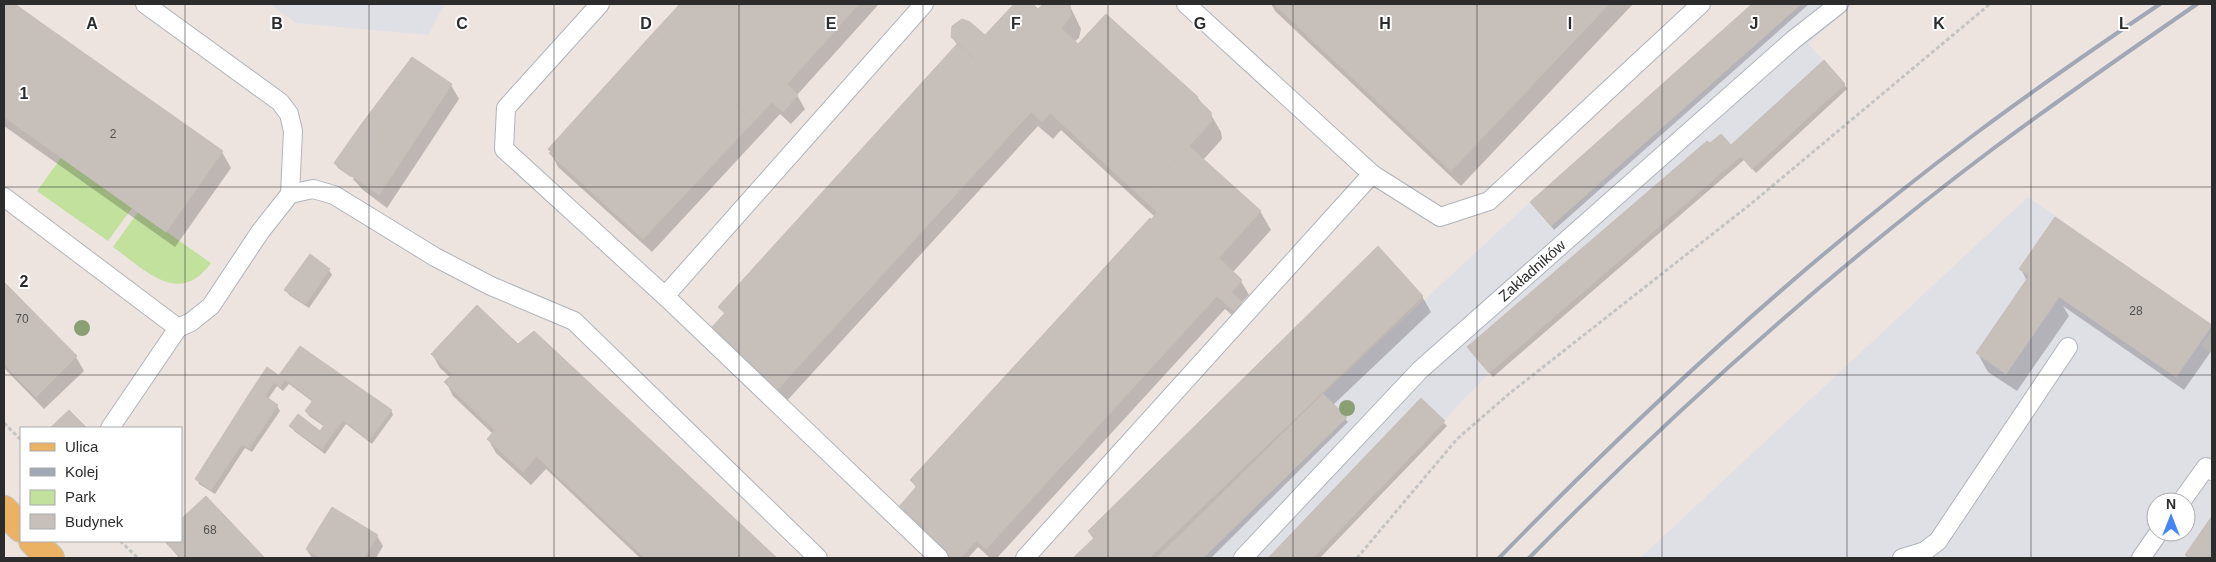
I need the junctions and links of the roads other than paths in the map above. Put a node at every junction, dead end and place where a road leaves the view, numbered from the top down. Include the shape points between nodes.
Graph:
1 (145, 4) edge
2 (600, 4) edge
3 (924, 4) edge
4 (1186, 4) edge
5 (1701, 4) edge
6 (1840, 4) edge
7 (1372, 174) junction
8 (290, 194) junction
9 (4, 197) edge
10 (665, 296) junction
11 (178, 328) junction
12 (2068, 347) dead end
13 (111, 427) edge
14 (2212, 471) edge
15 (2188, 492) edge
16 (4, 510) edge
17 (20, 527) edge
18 (34, 542) edge
19 (2152, 542) edge
20 (50, 558) edge
21 (818, 558) edge
22 (939, 558) edge
23 (1025, 558) edge
24 (1243, 558) edge
25 (1902, 558) edge
26 (2140, 558) edge

1 - 8 lane via 280,102 290,114 294,131
2 - 10 lane via 506,108 504,149
3 - 10 lane
4 - 7 lane
5 - 7 lane via 1489,201 1440,216
6 - 24 lane, Zakładników via 1794,40 1420,370
7 - 23 lane
8 - 11 lane via 260,232 212,306
8 - 21 lane via 313,189 334,196 435,258 574,321
9 - 11 lane
10 - 22 lane
11 - 13 lane
12 - 25 lane via 1938,541 1925,551
14 - 15 lane via 2206,467
16 - 17 main road
18 - 20 main road
19 - 26 lane

